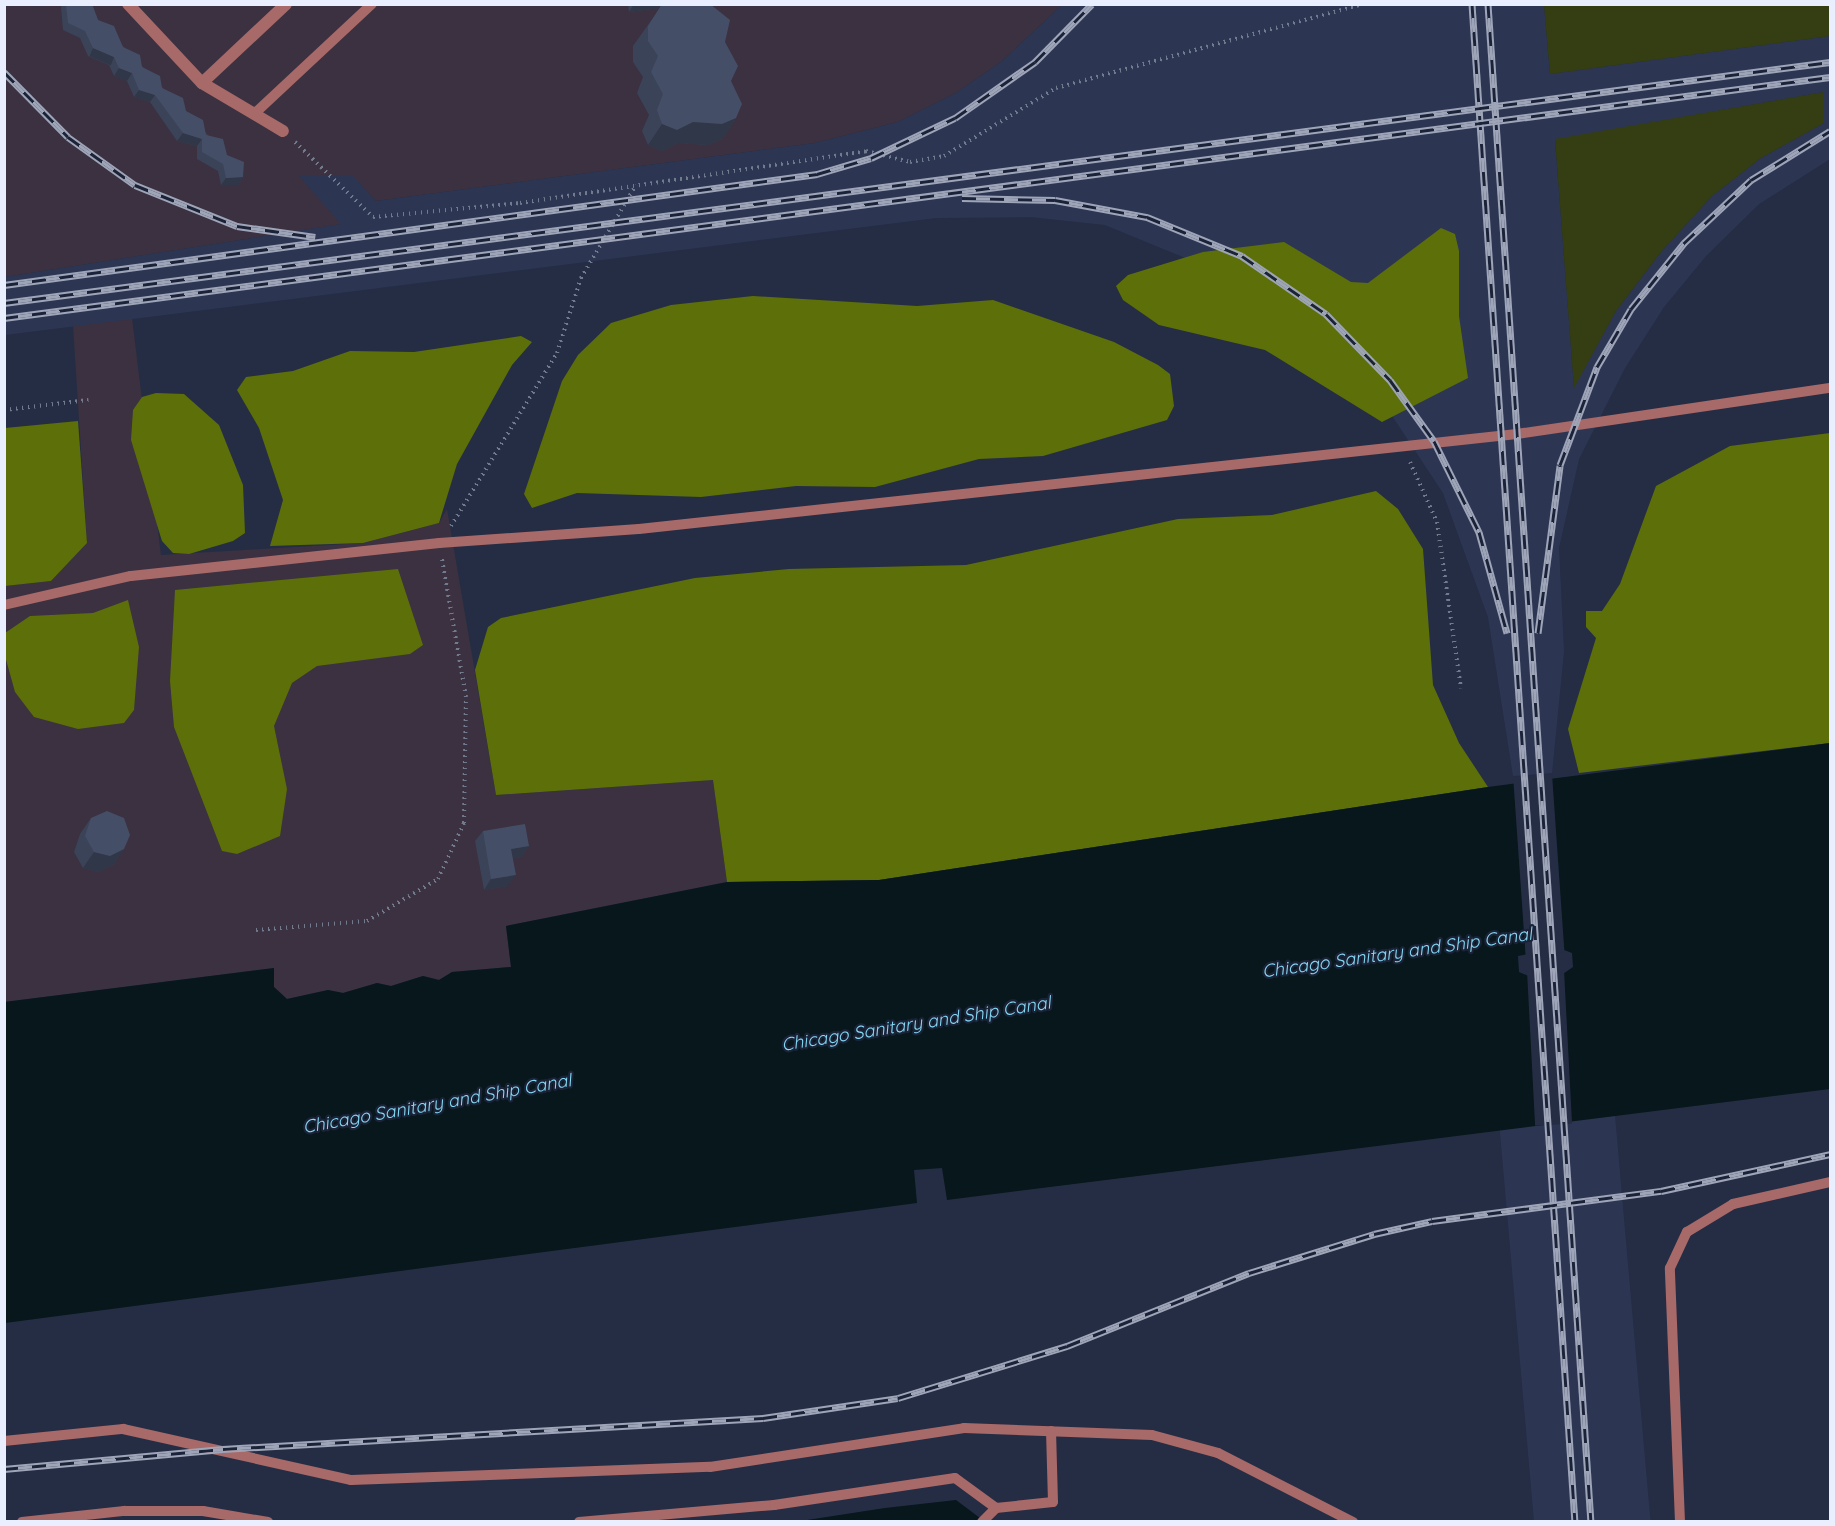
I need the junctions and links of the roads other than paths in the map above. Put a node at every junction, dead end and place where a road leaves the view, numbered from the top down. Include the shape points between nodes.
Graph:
1 (128, 4) edge
2 (286, 4) edge
3 (372, 4) edge
4 (202, 83) junction
5 (254, 114) junction
6 (284, 131) road end
7 (1830, 388) edge
8 (4, 605) edge
9 (1830, 1182) edge
10 (1051, 1431) junction
11 (4, 1441) edge
12 (996, 1508) junction
13 (22, 1521) edge
14 (268, 1521) edge
15 (579, 1521) edge
16 (982, 1521) edge
17 (1353, 1521) edge
18 (1680, 1521) edge

1 - 4 street
2 - 4 street
3 - 5 lane
4 - 5 street
5 - 6 street
7 - 8 lane via 1528,433 639,529 439,543 130,576
9 - 18 lane via 1733,1204 1687,1232 1670,1268
10 - 11 lane via 964,1428 710,1467 351,1480 123,1429
10 - 12 lane via 1053,1502
10 - 17 lane via 1152,1435 1218,1453
12 - 15 lane via 955,1478 774,1505
12 - 16 lane
13 - 14 lane via 192,1510

